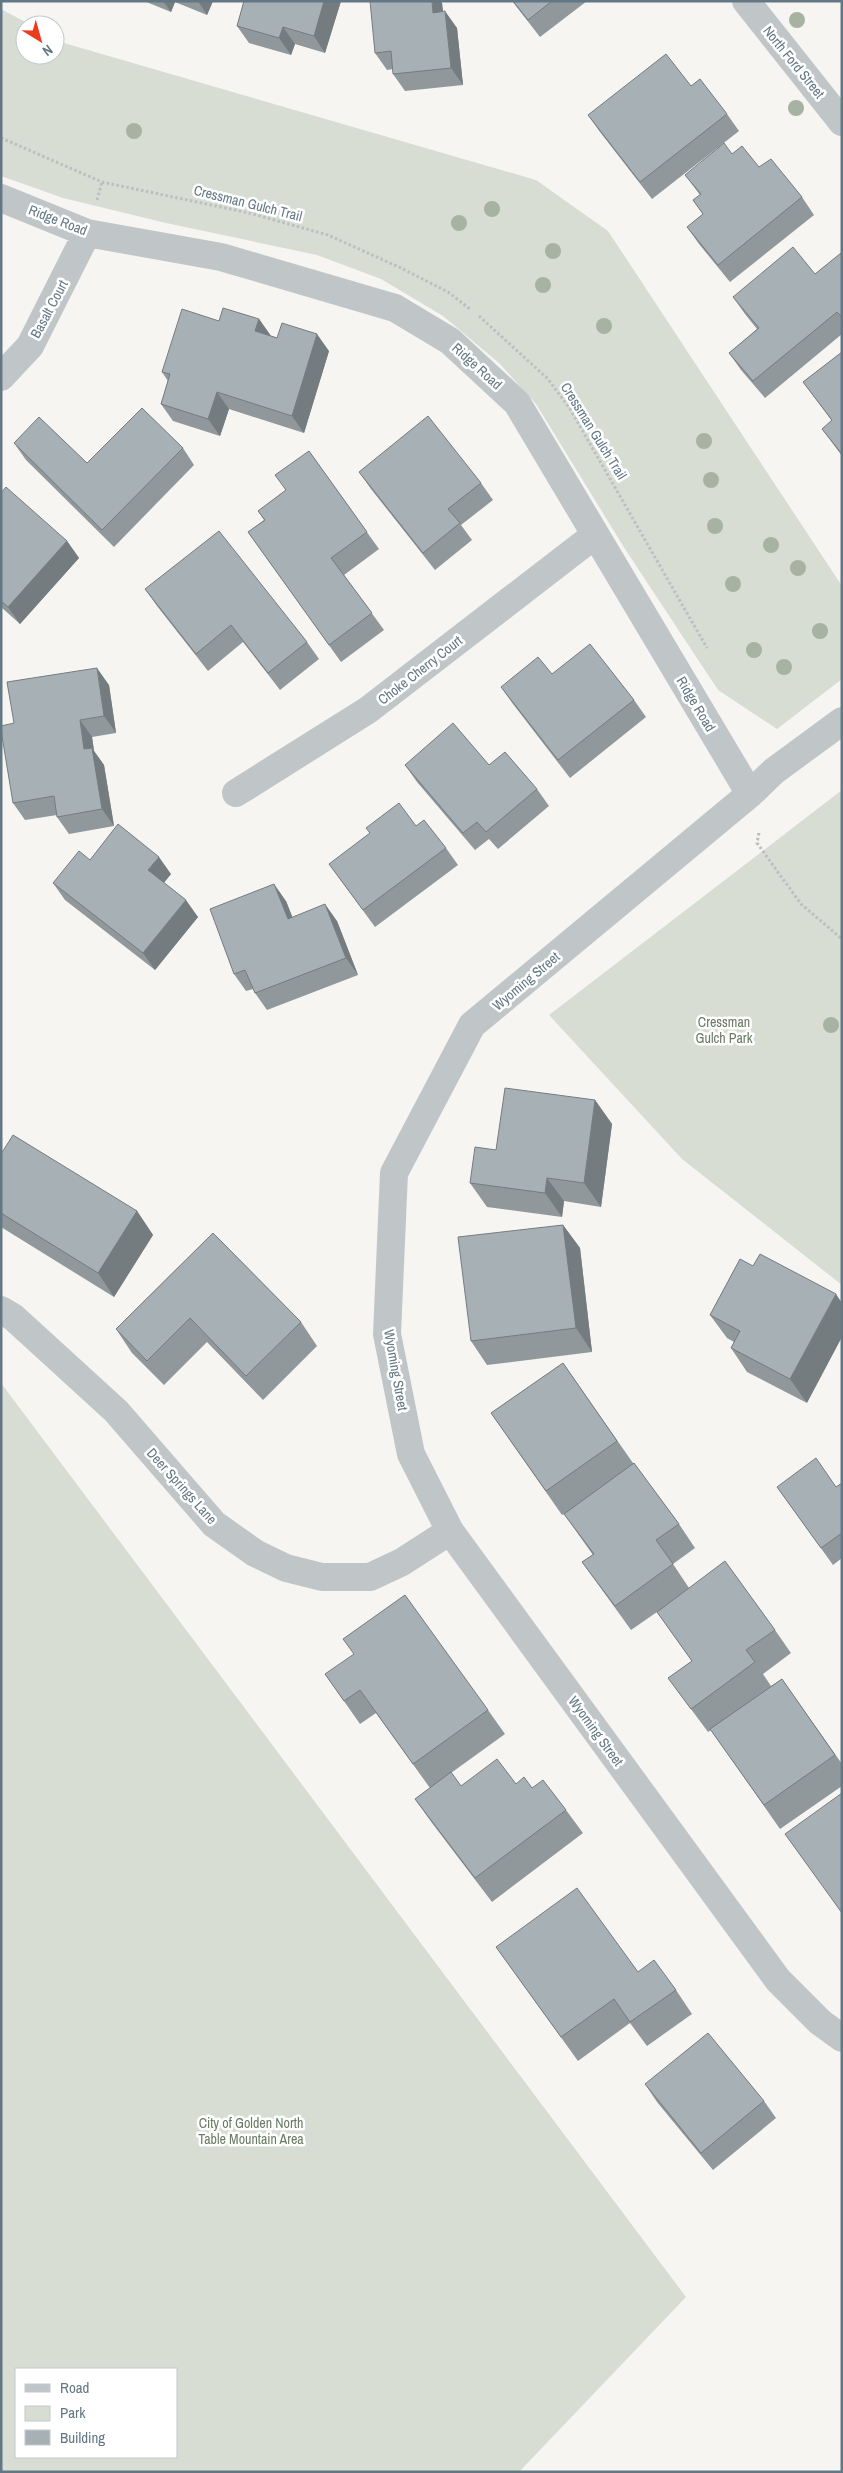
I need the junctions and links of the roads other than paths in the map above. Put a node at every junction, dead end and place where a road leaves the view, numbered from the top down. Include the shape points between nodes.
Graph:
1 (746, 1) edge
2 (842, 122) edge
3 (1, 198) edge
4 (87, 233) junction
5 (1, 378) edge
6 (596, 535) junction
7 (842, 721) edge
8 (236, 793) dead end
9 (750, 794) junction
10 (1, 1310) edge
11 (450, 1531) junction
12 (842, 2038) edge

1 - 2 street, North Ford Street
3 - 4 street, Ridge Road
4 - 5 street, Basalt Court via 30,346
4 - 6 street, Ridge Road via 221,257 395,308 450,341 517,402
6 - 8 street, Choke Cherry Court via 368,710
6 - 9 street, Ridge Road
7 - 9 street, Wyoming Street via 774,771
9 - 11 street, Wyoming Street via 472,1025 394,1173 387,1334 411,1454
10 - 11 street, Deer Springs Lane via 13,1317 116,1410 214,1524 255,1553 286,1568 322,1577 370,1577 402,1562
11 - 12 street, Wyoming Street via 778,1980 820,2022

